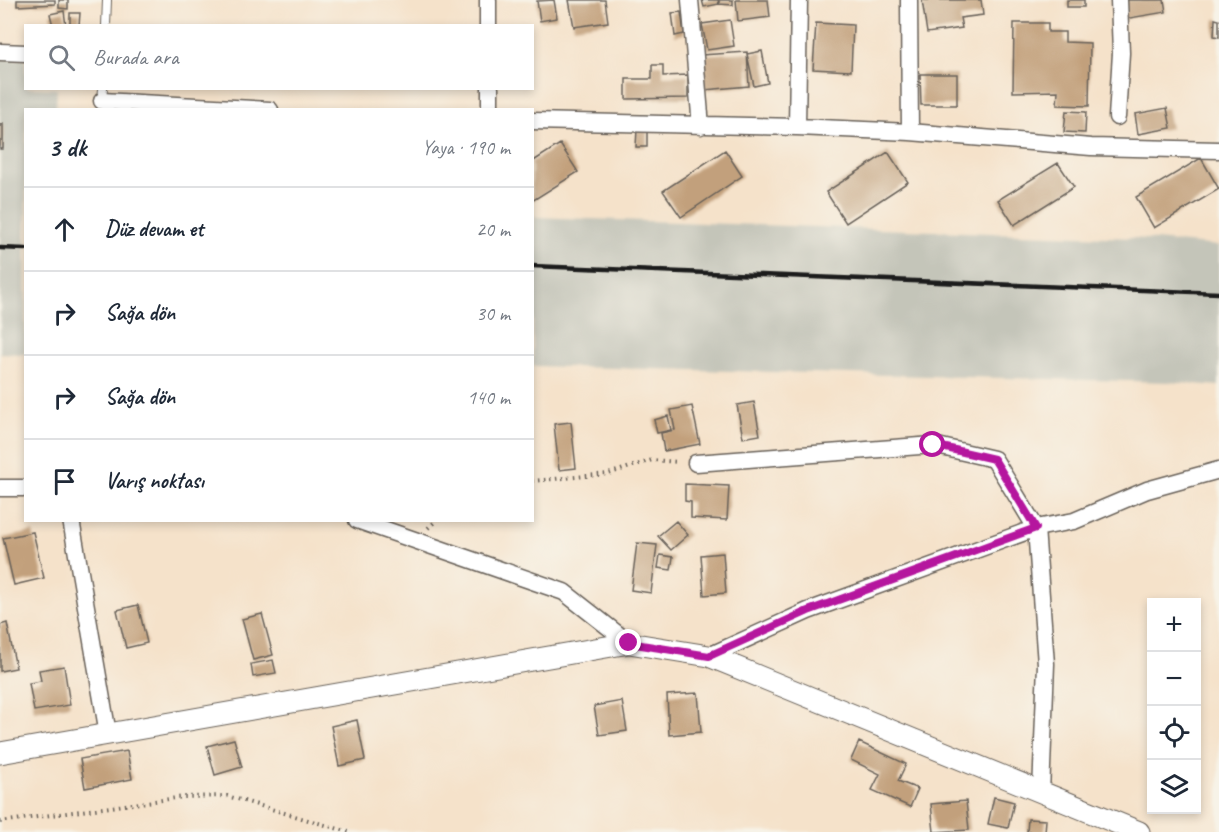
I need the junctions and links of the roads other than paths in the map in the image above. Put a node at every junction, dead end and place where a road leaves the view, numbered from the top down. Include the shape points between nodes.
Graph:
1 (107, 0) edge
2 (488, 0) edge
3 (690, 0) edge
4 (799, 0) edge
5 (909, 0) edge
6 (1119, 0) edge
7 (106, 24) edge
8 (488, 24) edge
9 (0, 52) edge
10 (24, 52) edge
11 (490, 90) edge
12 (102, 95) edge
13 (248, 108) edge
14 (490, 108) edge
15 (1117, 117) dead end
16 (534, 122) edge
17 (701, 126) junction
18 (797, 127) junction
19 (910, 132) junction
20 (1219, 150) edge
21 (696, 463) road end
22 (1219, 470) edge
23 (0, 488) edge
24 (24, 488) edge
25 (71, 522) edge
26 (363, 522) edge
27 (1036, 528) junction
28 (629, 643) junction
29 (709, 656) junction
30 (108, 734) junction
31 (0, 753) edge
32 (1041, 793) junction
33 (1138, 832) edge

1 - 7 lane
2 - 8 street
3 - 17 street
4 - 18 street
5 - 19 street
6 - 15 street
9 - 10 street
11 - 14 street
12 - 13 street
16 - 17 street
17 - 18 street
18 - 19 street
19 - 20 street via 1091,147
21 - 27 street via 933,445 994,459
22 - 27 street via 1147,490 1074,520
23 - 24 street
25 - 30 street
26 - 28 street via 564,592
27 - 29 street via 808,611
27 - 32 street via 1046,664
28 - 29 street
28 - 30 street
29 - 32 street
30 - 31 street
32 - 33 street

